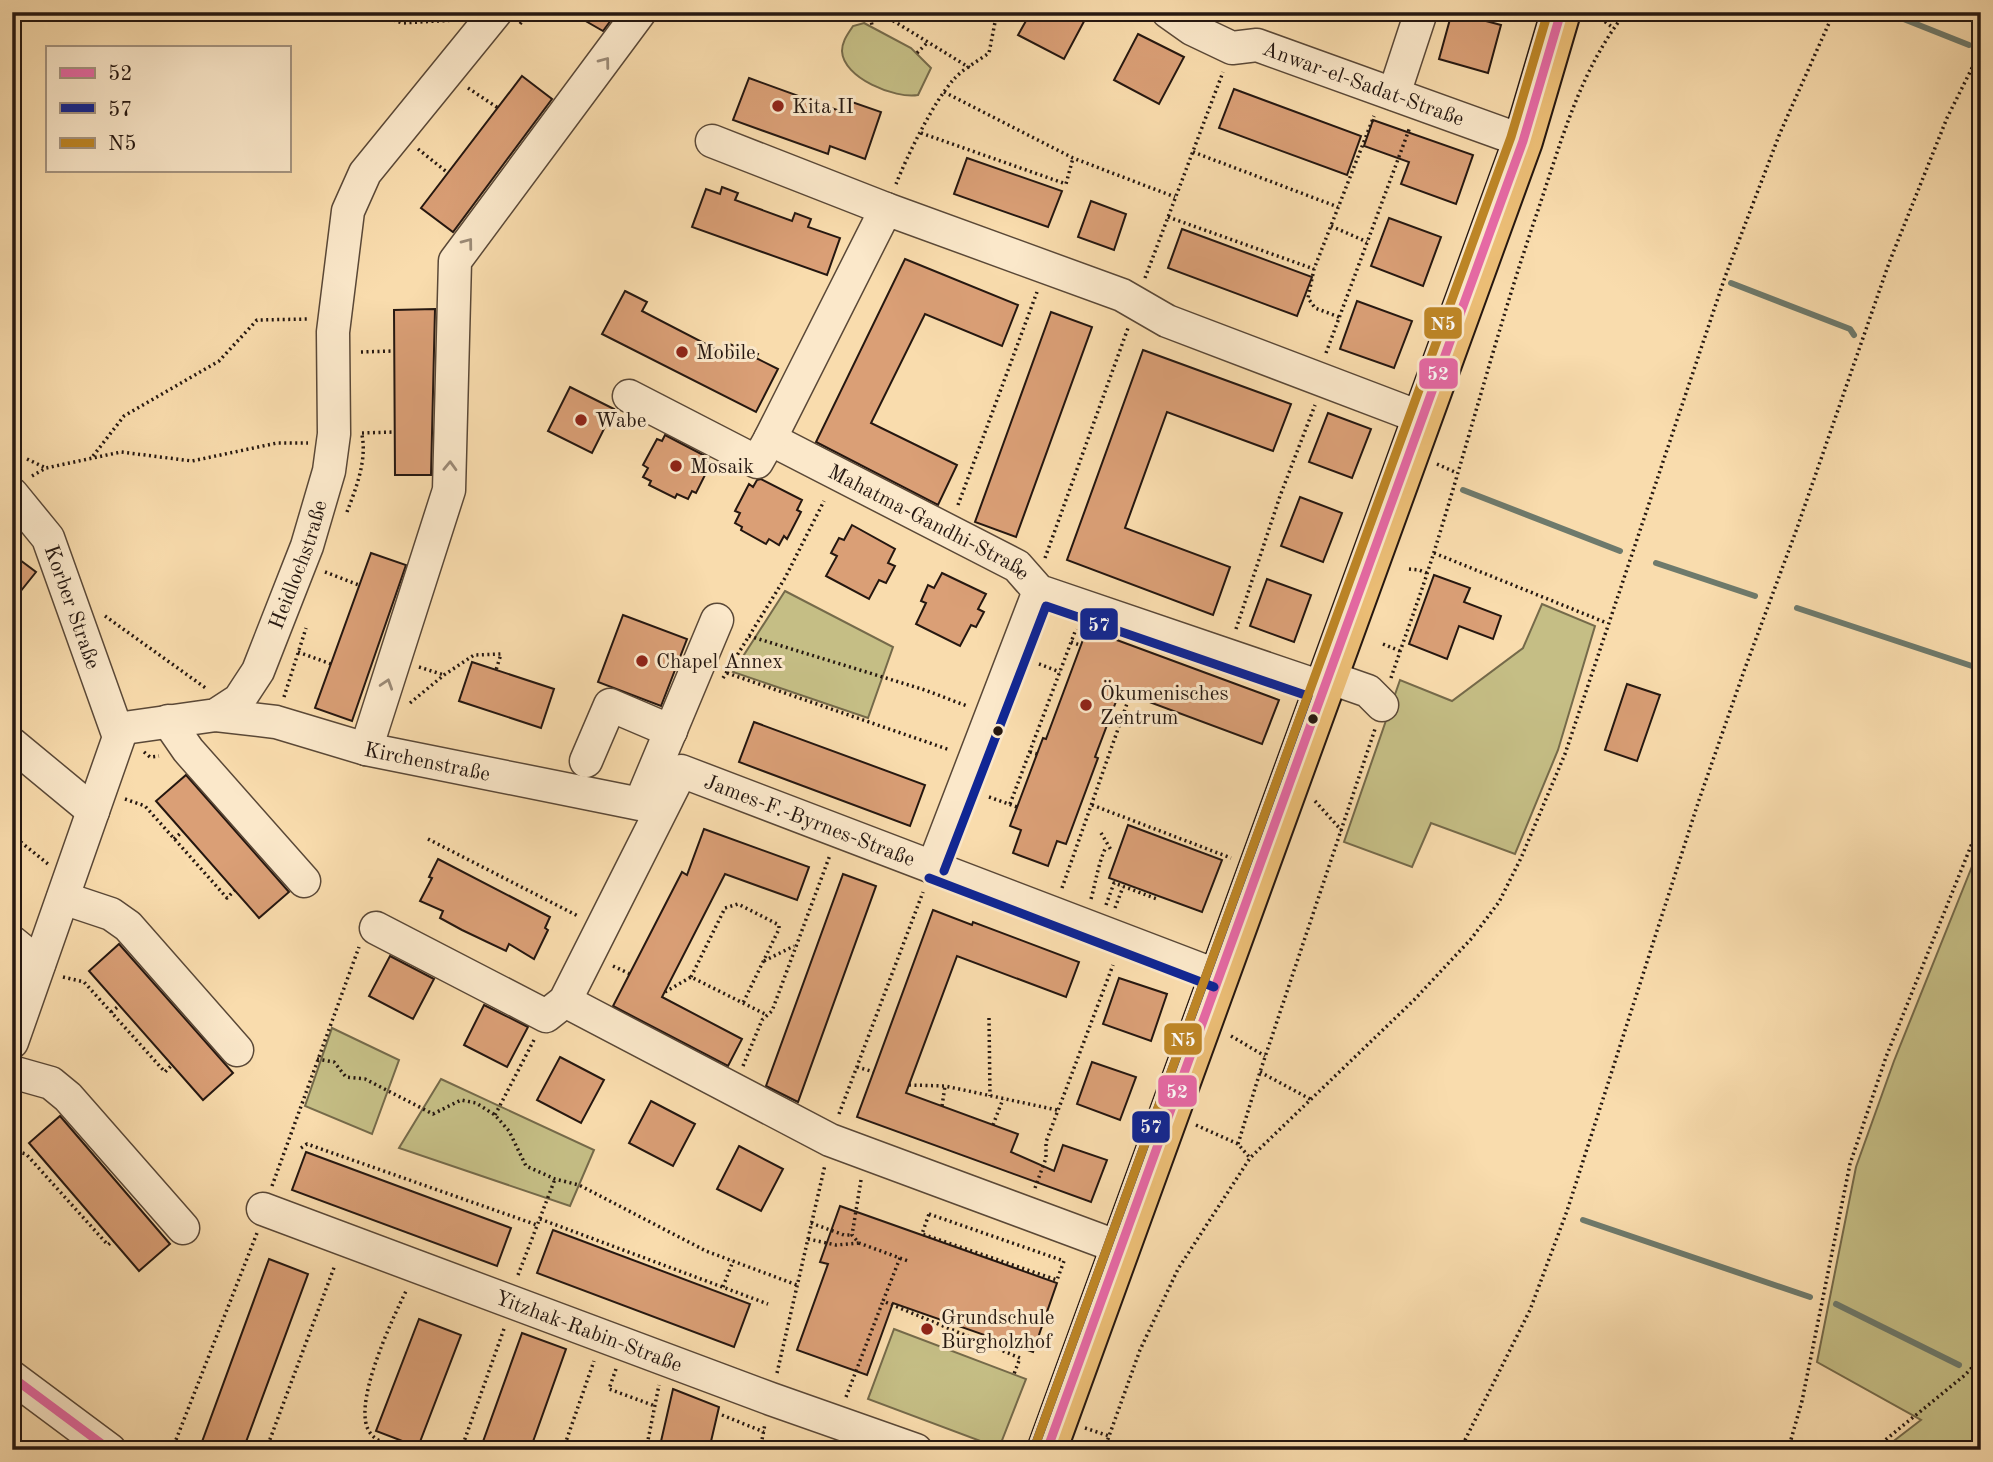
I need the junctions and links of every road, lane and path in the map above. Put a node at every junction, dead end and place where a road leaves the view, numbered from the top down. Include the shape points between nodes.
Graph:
1 (373, 12) edge
2 (640, 12) edge
3 (869, 12) edge
4 (879, 12) edge
5 (997, 12) edge
6 (1168, 12) edge
7 (1421, 12) edge
8 (1561, 12) edge
9 (1600, 12) edge
10 (1626, 12) edge
11 (1834, 12) edge
12 (489, 21) edge
13 (872, 25) dead end
14 (1614, 28) junction
15 (928, 42) junction
16 (1981, 50) edge
17 (917, 53) dead end
18 (970, 68) junction
19 (468, 88) dead end
20 (944, 92) junction
21 (498, 108) dead end
22 (1405, 114) junction
23 (1373, 119) dead end
24 (921, 133) junction
25 (712, 141) dead end
26 (1523, 141) junction
27 (418, 149) dead end
28 (1193, 152) dead end
29 (1073, 158) junction
30 (448, 173) dead end
31 (1175, 197) dead end
32 (1338, 207) junction
33 (886, 209) junction
34 (1168, 217) dead end
35 (1331, 226) junction
36 (1367, 242) junction
37 (1047, 267) junction
38 (1314, 269) junction
39 (335, 309) junction
40 (1339, 317) junction
41 (394, 351) dead end
42 (361, 352) dead end
43 (1320, 379) junction
44 (629, 396) dead end
45 (1422, 418) junction
46 (395, 432) dead end
47 (334, 434) junction
48 (770, 439) junction
49 (92, 458) junction
50 (27, 459) dead end
51 (46, 468) junction
52 (19, 486) edge
53 (824, 501) dead end
54 (948, 531) junction
55 (1434, 552) junction
56 (1409, 569) dead end
57 (324, 572) dead end
58 (1427, 573) junction
59 (359, 585) dead end
60 (1035, 600) junction
61 (1084, 606) junction
62 (103, 614) dead end
63 (717, 620) dead end
64 (1607, 623) junction
65 (749, 636) junction
66 (1071, 642) junction
67 (1383, 644) dead end
68 (1080, 645) dead end
69 (1400, 651) junction
70 (298, 652) dead end
71 (738, 653) dead end
72 (1227, 655) junction
73 (331, 664) dead end
74 (496, 670) dead end
75 (727, 673) dead end
76 (1326, 683) junction
77 (1130, 695) dead end
78 (1382, 705) junction
79 (216, 715) junction
80 (992, 716) junction
81 (168, 721) junction
82 (117, 729) junction
83 (671, 731) junction
84 (368, 742) junction
85 (12, 744) edge
86 (1030, 751) junction
87 (955, 752) dead end
88 (1037, 754) dead end
89 (586, 761) dead end
90 (989, 797) dead end
91 (1312, 797) dead end
92 (97, 801) junction
93 (1010, 804) junction
94 (1092, 805) junction
95 (1017, 807) dead end
96 (1981, 821) edge
97 (183, 831) dead end
98 (1342, 831) junction
99 (1101, 833) dead end
100 (12, 835) edge
101 (174, 839) junction
102 (428, 839) dead end
103 (1105, 849) dead end
104 (1111, 850) dead end
105 (831, 853) dead end
106 (1224, 856) dead end
107 (933, 867) junction
108 (1067, 875) dead end
109 (304, 881) dead end
110 (1124, 887) junction
111 (66, 889) junction
112 (235, 890) dead end
113 (1157, 899) dead end
114 (1093, 917) junction
115 (1118, 925) junction
116 (602, 928) junction
117 (369, 934) joint
118 (12, 942) edge
119 (796, 945) junction
120 (764, 961) junction
121 (612, 965) dead end
122 (38, 967) junction
123 (630, 974) dead end
124 (691, 976) junction
125 (1218, 976) junction
126 (665, 992) dead end
127 (565, 1001) junction
128 (743, 1003) junction
129 (119, 1006) dead end
130 (111, 1012) junction
131 (767, 1015) junction
132 (1204, 1015) junction
133 (989, 1018) dead end
134 (12, 1042) edge
135 (237, 1050) dead end
136 (1265, 1056) junction
137 (317, 1059) junction
138 (523, 1061) dead end
139 (172, 1065) dead end
140 (857, 1067) dead end
141 (742, 1068) dead end
142 (12, 1072) edge
143 (874, 1072) dead end
144 (1259, 1072) junction
145 (909, 1085) dead end
146 (945, 1086) junction
147 (990, 1096) junction
148 (1003, 1099) junction
149 (1312, 1100) junction
150 (942, 1106) dead end
151 (1057, 1110) junction
152 (1169, 1112) junction
153 (495, 1115) junction
154 (993, 1125) dead end
155 (1238, 1144) junction
156 (301, 1148) dead end
157 (12, 1150) edge
158 (867, 1153) junction
159 (1251, 1158) junction
160 (1041, 1173) dead end
161 (555, 1179) junction
162 (61, 1181) dead end
163 (55, 1186) junction
164 (263, 1209) junction
165 (540, 1219) junction
166 (811, 1223) dead end
167 (537, 1225) junction
168 (183, 1228) dead end
169 (852, 1235) junction
170 (808, 1239) dead end
171 (344, 1240) junction
172 (113, 1241) dead end
173 (859, 1244) junction
174 (1121, 1248) junction
175 (900, 1258) junction
176 (733, 1261) junction
177 (908, 1261) dead end
178 (417, 1267) junction
179 (1057, 1280) joint
180 (797, 1285) dead end
181 (723, 1287) junction
182 (883, 1301) junction
183 (514, 1303) junction
184 (768, 1304) dead end
185 (1981, 1357) edge
186 (665, 1359) junction
187 (593, 1364) dead end
188 (1014, 1374) dead end
189 (12, 1377) edge
190 (851, 1384) dead end
191 (613, 1390) dead end
192 (655, 1406) junction
193 (722, 1415) dead end
194 (1092, 1430) dead end
195 (764, 1432) dead end
196 (1109, 1436) junction
197 (565, 1449) edge
198 (110, 1450) edge
199 (172, 1450) edge
200 (266, 1450) edge
201 (399, 1450) edge
202 (461, 1450) edge
203 (646, 1450) edge
204 (916, 1450) edge
205 (1047, 1450) edge
206 (1104, 1450) edge
207 (1460, 1450) edge
208 (1788, 1450) edge
209 (1873, 1450) edge

1 - 12 path via 402,23 467,18
84 -> 2 street via 449,490 455,261
3 - 13 path
4 - 15 path
5 - 18 path via 989,53
6 - 22 street, Anwar-el-Sadat-Straße via 1232,48 1257,45
7 - 22 street
8 - 26 main road
9 - 14 path
10 - 14 path
11 - 64 path via 1780,133 1725,277
12 - 39 street, Heidlochstraße via 365,173 348,211
14 - 55 path via 1574,104 1509,297
15 - 17 path
15 - 18 path
16 - 207 path via 1947,118 1889,263 1699,800 1563,1223 1530,1310
18 - 20 path
19 - 21 path
20 - 24 path
20 - 29 path
22 - 26 street, Anwar-el-Sadat-Straße
22 - 36 path
23 - 32 path
24 - 29 path via 1066,184
24 - 33 path
25 - 33 street
26 - 45 main road
27 - 30 path
28 - 32 path
29 - 31 path
32 - 35 path
33 - 37 street
33 - 48 street
34 - 38 path
35 - 36 path
35 - 38 path
36 - 40 path
37 - 43 street via 1122,295 1167,321
37 - 54 path
38 - 40 path via 1308,298 1315,308
39 - 47 street, Heidlochstraße
39 - 49 path via 318,308 318,318 257,320 219,361 124,416
40 - 43 path
41 - 42 path
43 - 45 street
43 - 72 path
44 - 48 street via 757,461
45 - 76 main road
46 - 47 path
47 - 49 path via 316,433 316,443 277,443 192,461 121,452
47 - 79 street, Heidlochstraße via 317,515 258,671 239,700
48 - 54 street, Mahatma-Gandhi-Straße
49 - 51 path
50 - 51 path
51 - 52 path
52 - 82 street, Korber Straße via 48,538
53 - 65 path
54 - 60 street, Mahatma-Gandhi-Straße via 1017,566
55 - 58 path
55 - 64 path
56 - 58 path
57 - 59 path
58 - 69 path
60 - 61 street, Mahatma-Gandhi-Straße
60 - 80 street
61 - 66 path
61 - 72 street, Mahatma-Gandhi-Straße
62 - 79 path via 209,691
63 - 83 street
64 - 149 path via 1565,754 1499,902 1414,1000
65 - 71 path
65 - 80 path via 925,690
66 - 68 path
66 - 86 path
67 - 69 path
69 - 78 path
70 - 73 path
72 - 76 street, Mahatma-Gandhi-Straße
74 - 84 path via 501,654 474,655 444,675
75 - 87 path
76 - 78 street, Mahatma-Gandhi-Straße via 1368,691
76 - 125 main road
77 - 94 path
78 - 98 path
79 - 81 street
79 - 84 street, Kirchenstraße via 276,722
80 - 107 street
81 - 82 street
81 - 109 street via 188,750
82 - 92 street via 119,737
83 - 84 street, Kirchenstraße via 640,804
83 - 89 street via 610,705
85 - 92 street
86 - 88 path
86 - 93 path
90 - 93 path
91 - 98 path
92 - 101 path via 145,806
92 - 111 street
93 - 95 path
94 - 106 path
94 - 108 path
96 - 208 path via 1886,1056 1850,1164
97 - 101 path
98 - 136 path
99 - 104 path
100 - 111 path
101 - 112 path via 227,898
102 - 116 path
103 - 114 path via 1097,868
105 - 119 path
107 - 114 street, James-F.-Byrnes-Straße
107 - 116 street, James-F.-Byrnes-Straße via 681,771
110 - 113 path
110 - 114 path via 1114,883
110 - 115 path
111 - 122 street
111 - 135 street via 128,926
114 - 115 street, James-F.-Byrnes-Straße
115 - 125 street, James-F.-Byrnes-Straße
115 - 151 path
116 - 127 street, James-F.-Byrnes-Straße
117 - 127 street via 546,1016
117 - 137 path
118 - 122 street
119 - 120 path
119 - 131 path
120 - 124 path via 779,925 738,904 725,908
120 - 128 path
121 - 123 path
122 - 130 path via 84,982
122 - 134 street
124 - 126 path
124 - 128 path
125 - 132 main road
127 - 158 street via 830,1140
128 - 131 path
129 - 130 path
130 - 139 path via 164,1072
131 - 141 path
132 - 136 path
132 - 152 main road
133 - 147 path
136 - 144 path
137 - 153 path via 334,1062 346,1077 365,1079 433,1114 461,1100
137 - 164 path
138 - 153 path
140 - 143 path
142 - 168 street via 51,1083 68,1097
144 - 149 path
144 - 155 path
145 - 146 path
146 - 147 path
146 - 150 path
147 - 148 path
148 - 151 path
148 - 154 path
149 - 159 path
151 - 160 path
152 - 155 path
152 - 174 main road
153 - 161 path via 527,1166
155 - 159 path
156 - 167 path via 307,1144
157 - 163 path via 26,1154
158 - 169 path
158 - 174 street
159 - 196 path via 1178,1269 1140,1350
161 - 165 path
161 - 176 path via 579,1185
162 - 163 path
163 - 172 path via 108,1245
164 - 171 street, Yitzhak-Rabin-Straße
164 - 199 path
165 - 167 path
165 - 181 path
166 - 169 path
167 - 183 path via 515,1284
169 - 173 path
170 - 173 path
171 - 178 street, Yitzhak-Rabin-Straße
171 - 200 path
173 - 175 path
174 - 205 main road
175 - 177 path
175 - 182 path
176 - 180 path
176 - 181 path
178 - 183 street, Yitzhak-Rabin-Straße
178 - 201 path via 368,1387 364,1419 371,1435
179 - 179 path via 1064,1261 929,1214 922,1234
181 - 184 path
182 - 188 path via 1020,1358
182 - 190 path
183 - 186 street, Yitzhak-Rabin-Straße
183 - 202 path
185 - 209 path via 1965,1376
186 - 192 path
186 - 204 street, Yitzhak-Rabin-Straße
187 - 197 path
189 - 198 street
191 - 192 path
192 - 203 path
193 - 195 path
194 - 196 path
196 - 206 path

